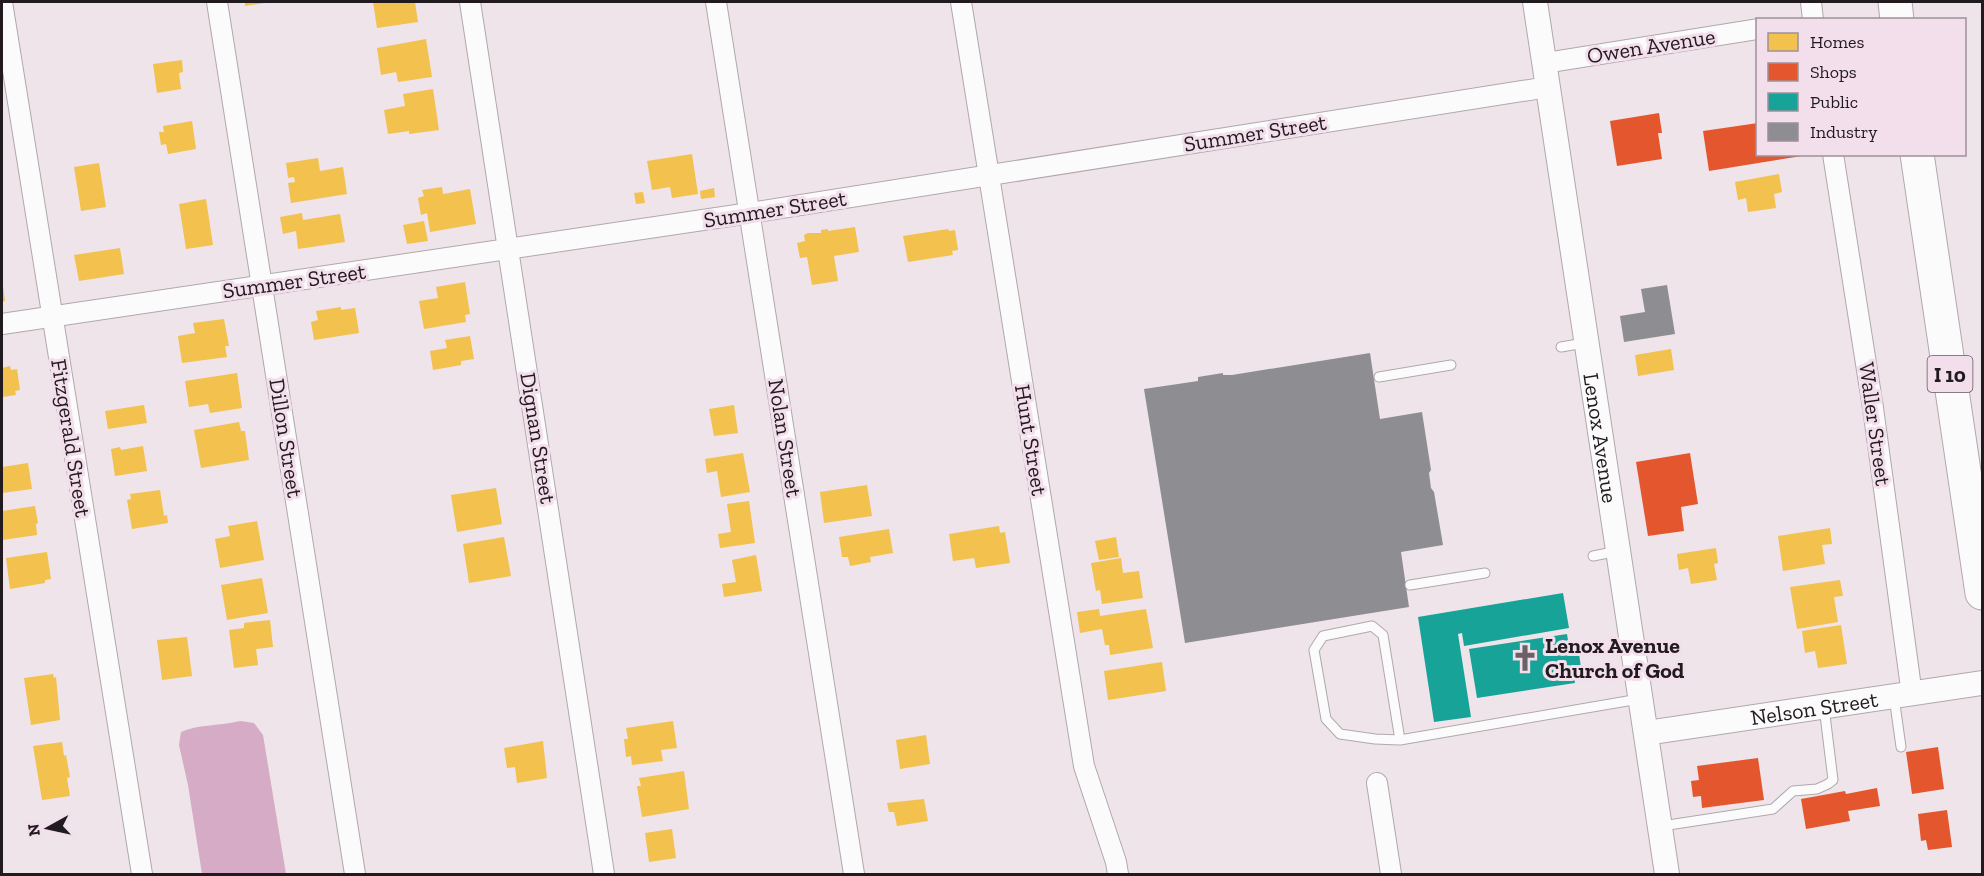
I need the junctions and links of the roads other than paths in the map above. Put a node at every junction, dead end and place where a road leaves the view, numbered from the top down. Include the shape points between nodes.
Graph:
1 (2, 2) edge
2 (217, 2) edge
3 (470, 2) edge
4 (716, 2) edge
5 (961, 2) edge
6 (1535, 2) edge
7 (1811, 2) edge
8 (1895, 2) edge
9 (1813, 18) edge
10 (1897, 18) edge
11 (1756, 29) edge
12 (1545, 63) junction
13 (1548, 87) junction
14 (1833, 156) edge
15 (1917, 156) edge
16 (988, 176) junction
17 (750, 213) junction
18 (509, 249) junction
19 (262, 286) junction
20 (51, 317) junction
21 (2, 324) edge
22 (1587, 343) junction
23 (1561, 347) dead end
24 (1451, 365) dead end
25 (1378, 377) dead end
26 (1618, 551) junction
27 (1593, 555) dead end
28 (1485, 573) dead end
29 (1410, 585) dead end
30 (1983, 593) edge
31 (1983, 683) edge
32 (1903, 696) junction
33 (1641, 699) junction
34 (1824, 707) junction
35 (1646, 733) junction
36 (1400, 740) junction
37 (1901, 747) dead end
38 (1377, 783) dead end
39 (1660, 826) junction
40 (142, 874) edge
41 (355, 874) edge
42 (604, 874) edge
43 (854, 874) edge
44 (1118, 874) edge
45 (1391, 874) edge
46 (1667, 874) edge

1 - 20 street, Fitzgerald Street
2 - 19 street, Dillon Street
3 - 18 street, Dignan Street
4 - 17 street, Nolan Street
5 - 16 street, Hunt Street
6 - 12 street, Lenox Avenue
7 - 9 street
8 - 10 highway
11 - 12 street, Owen Avenue
12 - 13 street, Lenox Avenue
13 - 16 street, Summer Street
13 - 22 street, Lenox Avenue
14 - 32 street, Waller Street via 1873,408
15 - 30 highway, I 10
16 - 17 street, Summer Street
16 - 44 street, Hunt Street via 1084,766
17 - 18 street, Summer Street
17 - 43 street, Nolan Street
18 - 19 street, Summer Street
18 - 42 street, Dignan Street
19 - 20 street, Summer Street
19 - 41 street, Dillon Street
20 - 21 street, Summer Street
20 - 40 street, Fitzgerald Street
22 - 23 lane
22 - 26 street, Lenox Avenue
24 - 25 lane
26 - 27 lane
26 - 33 street, Lenox Avenue
28 - 29 lane
31 - 32 street, Nelson Street
32 - 34 street, Nelson Street
32 - 37 lane
33 - 35 street, Lenox Avenue
33 - 36 lane
34 - 35 street, Nelson Street
34 - 39 lane via 1833,780 1828,784 1793,791 1773,808
35 - 39 street, Lenox Avenue
36 - 36 lane via 1340,734 1326,719 1314,650 1323,636 1372,626 1383,635
38 - 45 street
39 - 46 street, Lenox Avenue

